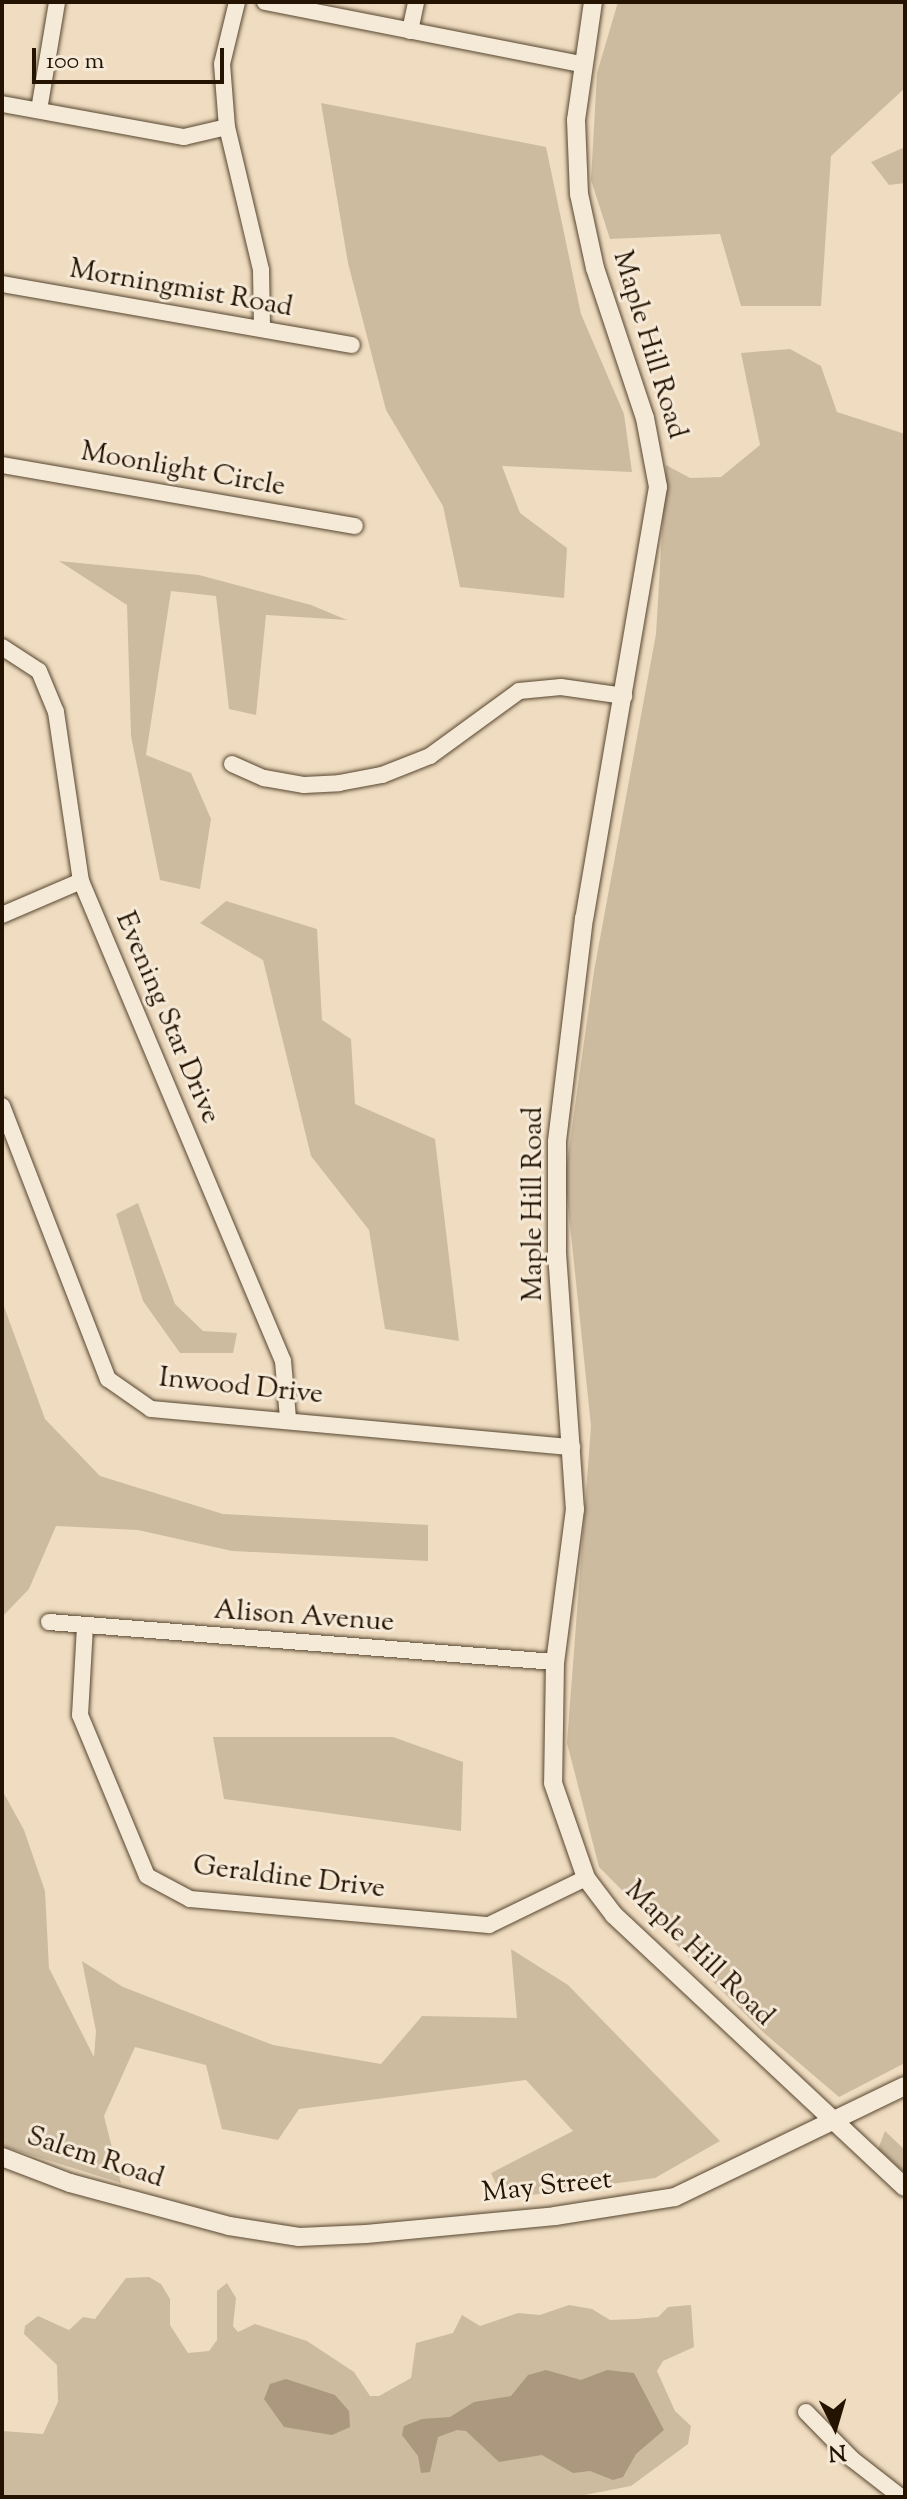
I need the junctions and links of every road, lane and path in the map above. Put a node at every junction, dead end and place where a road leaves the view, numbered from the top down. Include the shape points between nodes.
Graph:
1 (57, 2) edge
2 (237, 2) edge
3 (265, 2) edge
4 (416, 2) edge
5 (593, 2) edge
6 (410, 31) junction
7 (580, 64) junction
8 (2, 104) edge
9 (39, 110) junction
10 (227, 127) junction
11 (2, 284) edge
12 (262, 329) junction
13 (352, 345) dead end
14 (2, 465) edge
15 (355, 526) dead end
16 (2, 647) edge
17 (624, 696) junction
18 (232, 764) dead end
19 (81, 881) junction
20 (2, 915) edge
21 (2, 1106) edge
22 (288, 1418) junction
23 (572, 1447) junction
24 (49, 1622) dead end
25 (85, 1626) junction
26 (555, 1662) junction
27 (586, 1878) junction
28 (905, 2086) edge
29 (832, 2120) junction
30 (2, 2157) edge
31 (905, 2187) edge
32 (172, 2211) joint
33 (806, 2412) dead end
34 (901, 2497) edge

1 - 9 street
2 - 10 street via 222,64
3 - 6 street
4 - 6 street
5 - 7 street, Maple Hill Road
6 - 7 street
7 - 17 street, Maple Hill Road via 576,120 585,229 645,418 658,487
8 - 9 street
9 - 10 street via 184,137
10 - 12 street via 261,270
11 - 12 street, Morningmist Road
12 - 13 street, Morningmist Road
14 - 15 street, Moonlight Circle
16 - 19 street, Evening Star Drive via 39,671 56,712
17 - 18 street via 561,687 519,691 430,756 382,775 339,783 304,785 264,778
17 - 23 street, Maple Hill Road via 584,918 557,1142 557,1253
19 - 20 street
19 - 22 street, Evening Star Drive via 283,1361
21 - 22 street, Inwood Drive via 108,1379 151,1409
22 - 23 street, Inwood Drive
23 - 26 street, Maple Hill Road via 575,1509
24 - 25 street, Alison Avenue
25 - 26 street, Alison Avenue
25 - 27 street, Geraldine Drive via 80,1715 147,1876 190,1899 489,1925
26 - 27 street, Maple Hill Road via 553,1783
27 - 29 street, Maple Hill Road via 650,1954
28 - 29 street, May Street
29 - 31 street, Maple Hill Road
29 - 32 street, May Street via 689,2192 626,2207 299,2237
30 - 32 street, Salem Road
33 - 34 street via 852,2459

